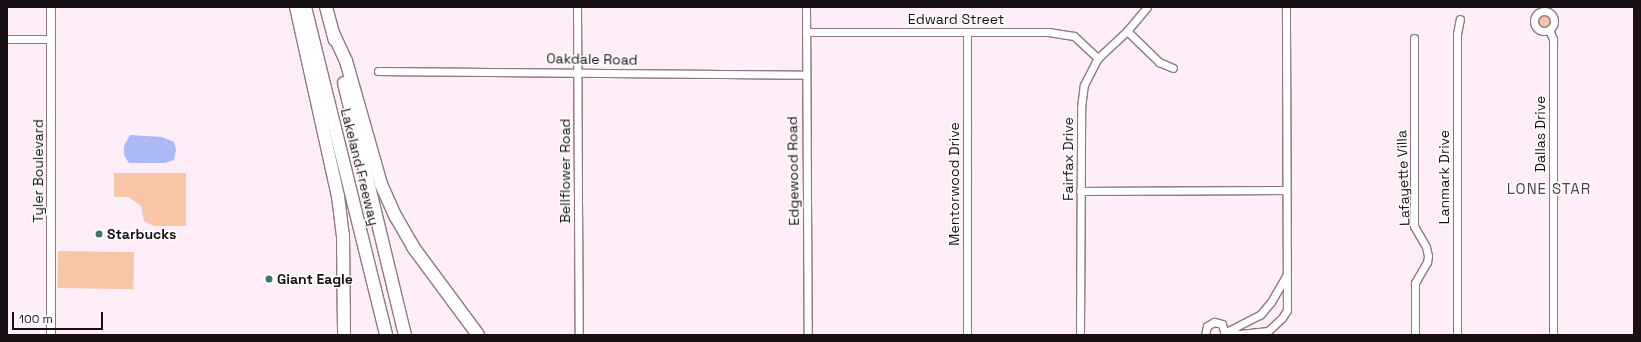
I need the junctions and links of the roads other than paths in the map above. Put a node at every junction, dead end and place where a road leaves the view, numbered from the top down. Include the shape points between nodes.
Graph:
1 (51, 7) edge
2 (296, 7) edge
3 (305, 7) edge
4 (326, 7) edge
5 (577, 7) edge
6 (806, 7) edge
7 (1147, 7) edge
8 (1286, 7) edge
9 (1460, 19) dead end
10 (1549, 30) dead end
11 (1126, 31) junction
12 (806, 32) junction
13 (333, 33) junction
14 (967, 33) junction
15 (7, 38) edge
16 (1414, 38) dead end
17 (51, 39) junction
18 (1098, 58) junction
19 (1173, 68) dead end
20 (378, 71) dead end
21 (578, 71) junction
22 (805, 74) junction
23 (1286, 190) junction
24 (1080, 191) junction
25 (1286, 276) junction
26 (1225, 333) edge
27 (51, 335) edge
28 (344, 335) edge
29 (386, 335) edge
30 (405, 335) edge
31 (478, 335) edge
32 (579, 335) edge
33 (808, 335) edge
34 (967, 335) edge
35 (1080, 335) edge
36 (1205, 335) edge
37 (1415, 335) edge
38 (1457, 335) edge
39 (1553, 335) edge

1 - 17 street, Tyler Boulevard
2 - 28 highway via 338,196 343,235
3 - 29 highway, Lakeland Freeway
4 - 13 highway, Lakeland Freeway
5 - 21 street, Bellflower Road
6 - 12 street, Edgewood Road
7 - 11 street, Fairfax Drive
8 - 23 street
9 - 38 street, Lanmark Drive via 1457,34
10 - 39 street, Dallas Drive via 1553,39
11 - 18 street, Fairfax Drive
11 - 19 street via 1159,62
12 - 14 street, Edward Street
12 - 22 street, Edgewood Road
13 - 30 highway, Lakeland Freeway via 372,206
13 - 31 highway via 346,61 381,184 396,216 413,247
14 - 18 street, Edward Street via 1048,32 1074,36
14 - 34 street, Mentorwood Drive
15 - 17 street
16 - 37 street, Lafayette Villa via 1414,226 1428,256 1428,262 1415,283
17 - 27 street, Tyler Boulevard
18 - 24 street, Fairfax Drive via 1084,85 1081,108
20 - 21 street, Oakdale Road
21 - 22 street, Oakdale Road
21 - 32 street, Bellflower Road
22 - 33 street, Edgewood Road
23 - 24 street
23 - 25 street
24 - 35 street, Fairfax Drive
25 - 26 street via 1260,315
25 - 26 street via 1287,310 1277,324 1262,333
26 - 36 street via 1222,324 1214,322 1207,326

